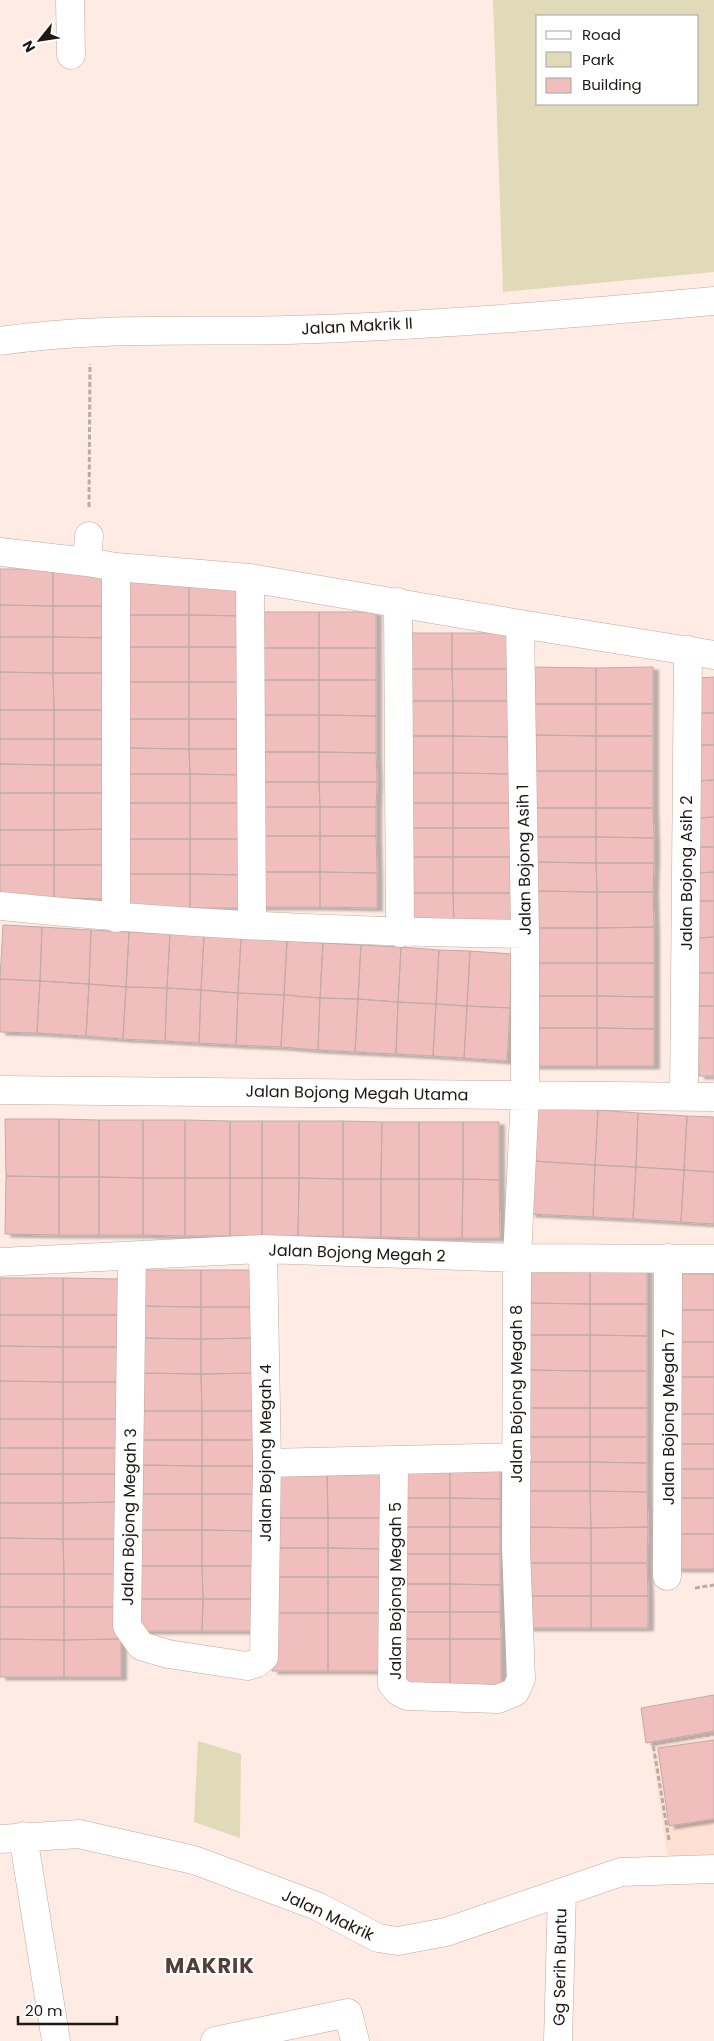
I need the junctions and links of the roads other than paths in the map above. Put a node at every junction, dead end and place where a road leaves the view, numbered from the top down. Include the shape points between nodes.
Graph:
1 (70, 0) edge
2 (71, 55) dead end
3 (714, 301) edge
4 (0, 341) edge
5 (0, 552) edge
6 (116, 567) junction
7 (250, 578) junction
8 (398, 602) junction
9 (520, 624) junction
10 (701, 653) edge
11 (0, 906) edge
12 (116, 918) junction
13 (252, 924) junction
14 (400, 933) junction
15 (526, 934) junction
16 (0, 1090) edge
17 (525, 1095) junction
18 (684, 1096) junction
19 (714, 1097) edge
20 (263, 1249) junction
21 (132, 1256) junction
22 (517, 1258) junction
23 (668, 1258) junction
24 (714, 1259) edge
25 (0, 1262) edge
26 (517, 1458) junction
27 (394, 1461) junction
28 (267, 1463) junction
29 (668, 1576) dead end
30 (264, 1657) joint
31 (514, 1692) joint
32 (12, 1838) edge
33 (714, 1869) edge
34 (562, 1892) junction
35 (56, 2041) edge
36 (215, 2041) edge
37 (355, 2041) edge
38 (558, 2041) edge

1 - 2 street
3 - 4 street, Jalan Makrik II via 506,320 288,330 90,333
5 - 6 street via 88,549
6 - 7 street
6 - 12 street
7 - 8 street
7 - 13 street
8 - 9 street
8 - 14 street
9 - 10 street
9 - 15 street, Jalan Bojong Asih 1
10 - 18 street, Jalan Bojong Asih 2
11 - 12 street
12 - 13 street
13 - 14 street
14 - 15 street
15 - 17 street, Jalan Bojong Asih 1
16 - 17 street, Jalan Bojong Megah Utama
17 - 18 street, Jalan Bojong Megah Utama
17 - 22 street, Jalan Bojong Megah 8
18 - 19 street, Jalan Bojong Megah Utama
20 - 21 street, Jalan Bojong Megah 2
20 - 22 street, Jalan Bojong Megah 2
20 - 28 street, Jalan Bojong Megah 4
21 - 25 street, Jalan Bojong Megah 2
21 - 30 street, Jalan Bojong Megah 3 via 127,1626 141,1646 168,1654 247,1666
22 - 23 street, Jalan Bojong Megah 2
22 - 26 street, Jalan Bojong Megah 8
23 - 24 street, Jalan Bojong Megah 2
23 - 29 street, Jalan Bojong Megah 7
26 - 27 street
26 - 31 street, Jalan Bojong Megah 8 via 516,1548 521,1679
27 - 28 street
27 - 31 street, Jalan Bojong Megah 5 via 392,1684 408,1696 498,1699
28 - 30 street, Jalan Bojong Megah 4
32 - 34 street, Jalan Makrik via 79,1834 194,1860 317,1906 378,1938 398,1942 446,1932
32 - 35 street
33 - 34 street, Jalan Makrik via 621,1872
34 - 38 street, Gg Serih Buntu
36 - 37 street via 348,2013

